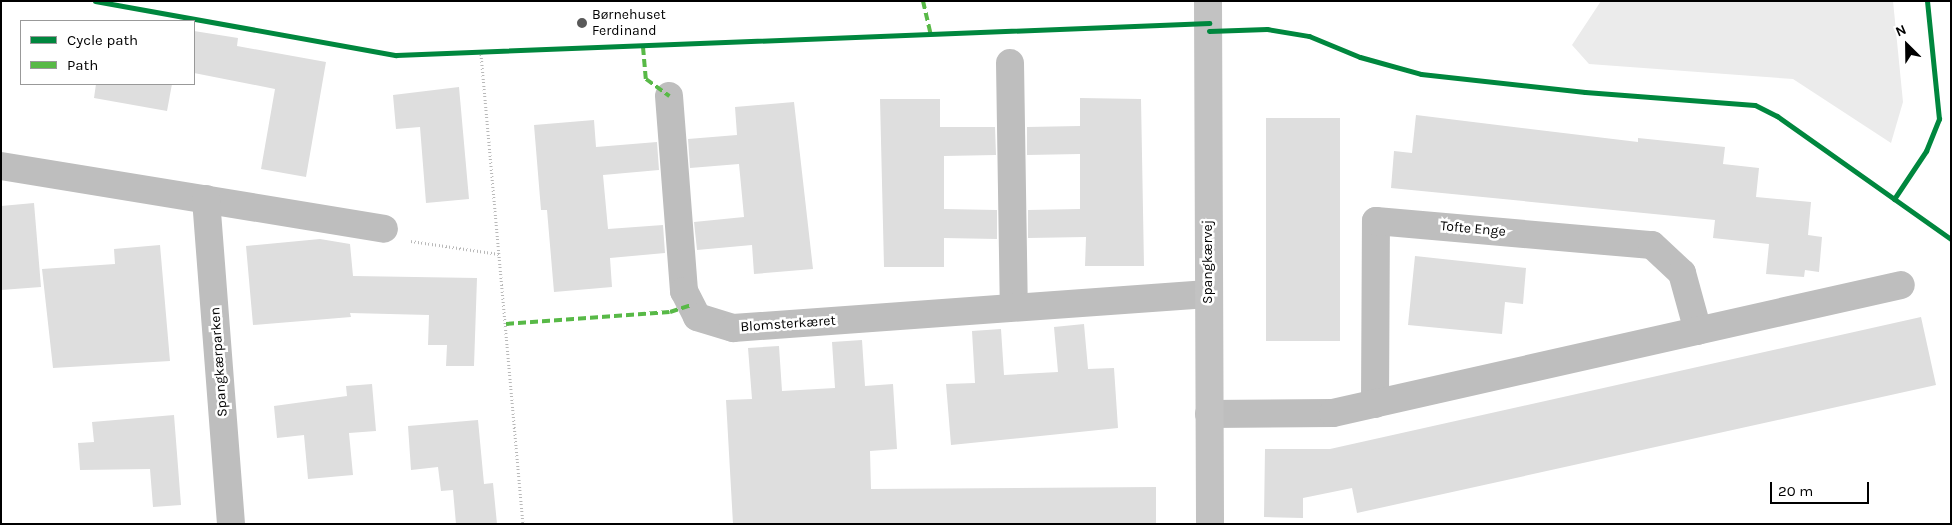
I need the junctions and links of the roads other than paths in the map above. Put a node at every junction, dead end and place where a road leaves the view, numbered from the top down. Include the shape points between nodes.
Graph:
1 (1208, 1) edge
2 (1010, 63) dead end
3 (669, 96) dead end
4 (1, 166) edge
5 (206, 199) junction
6 (384, 229) road end
7 (1901, 285) dead end
8 (1208, 294) junction
9 (1014, 307) junction
10 (1698, 331) junction
11 (1375, 404) junction
12 (1209, 414) junction
13 (231, 524) edge
14 (1210, 524) edge

1 - 8 street, Spangkærvej
2 - 9 street
3 - 9 street, Blomsterkæret via 684,291 697,317 732,328
4 - 5 street
5 - 6 street
5 - 13 street, Spangkærparken
7 - 10 street
8 - 9 street, Blomsterkæret
8 - 12 street, Spangkærvej
10 - 11 street
10 - 11 street, Tofte Enge via 1682,273 1652,246 1376,221
11 - 12 street via 1333,413
12 - 14 street, Spangkærvej

